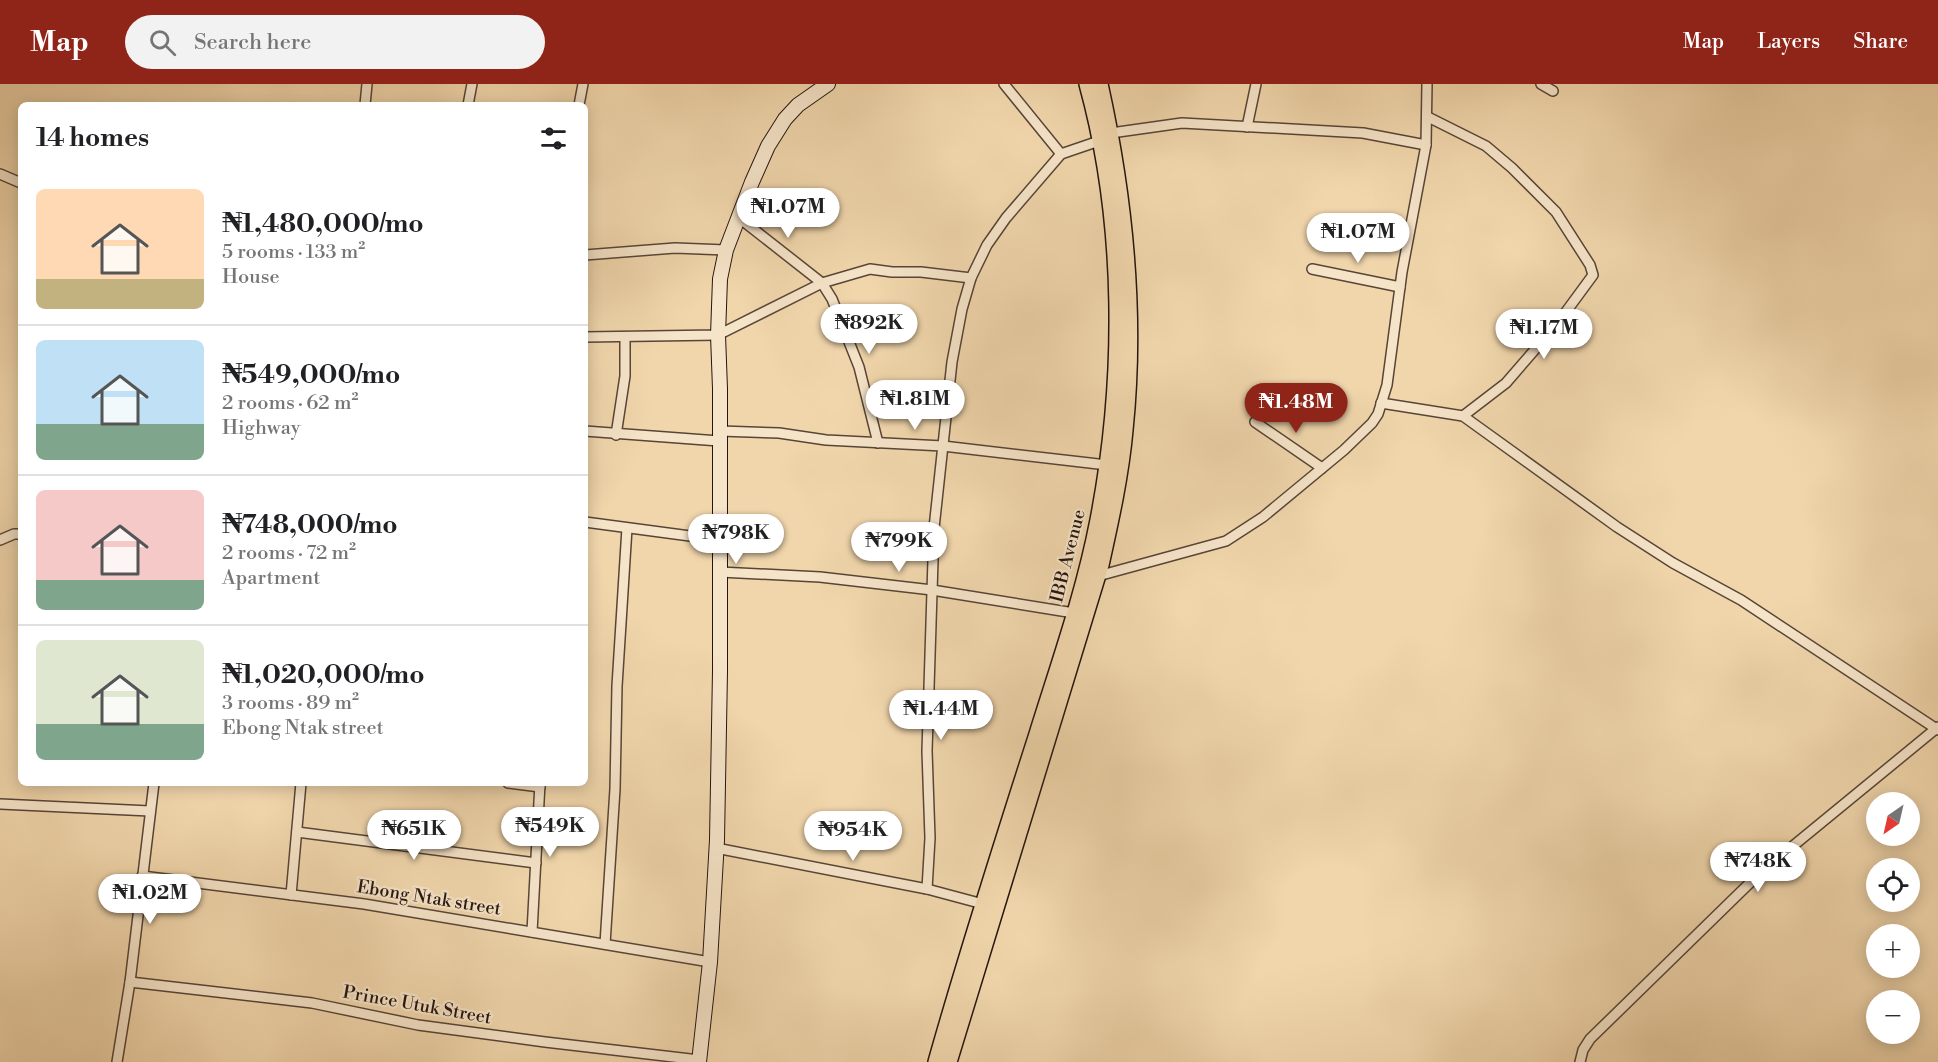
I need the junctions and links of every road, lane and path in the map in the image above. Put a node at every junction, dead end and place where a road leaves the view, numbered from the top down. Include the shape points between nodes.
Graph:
1 (367, 84) edge
2 (472, 84) edge
3 (583, 84) edge
4 (1004, 84) edge
5 (1256, 84) edge
6 (1427, 84) edge
7 (1540, 84) edge
8 (1098, 85) edge
9 (820, 86) edge
10 (1553, 91) dead end
11 (365, 102) edge
12 (469, 102) edge
13 (580, 102) edge
14 (1428, 117) junction
15 (1246, 126) junction
16 (1105, 137) junction
17 (1426, 145) junction
18 (1061, 154) junction
19 (0, 174) edge
20 (18, 182) edge
21 (738, 217) junction
22 (726, 250) junction
23 (588, 255) edge
24 (1312, 269) dead end
25 (971, 278) junction
26 (822, 283) junction
27 (1400, 287) junction
28 (718, 335) junction
29 (588, 337) edge
30 (625, 337) junction
31 (1381, 403) junction
32 (1463, 416) junction
33 (1255, 422) dead end
34 (588, 431) edge
35 (616, 435) junction
36 (720, 436) junction
37 (878, 442) junction
38 (943, 446) junction
39 (1107, 465) junction
40 (1322, 468) junction
41 (588, 522) edge
42 (627, 528) junction
43 (18, 534) edge
44 (0, 540) edge
45 (720, 540) junction
46 (720, 572) junction
47 (1098, 576) junction
48 (932, 590) junction
49 (1074, 613) junction
50 (1937, 729) edge
51 (154, 786) edge
52 (301, 786) edge
53 (540, 786) edge
54 (0, 804) edge
55 (150, 811) junction
56 (297, 832) junction
57 (716, 848) junction
58 (536, 863) junction
59 (142, 876) junction
60 (927, 889) junction
61 (291, 894) junction
62 (983, 904) junction
63 (532, 932) junction
64 (605, 944) junction
65 (710, 962) junction
66 (130, 982) junction
67 (699, 1061) edge
68 (117, 1062) edge
69 (936, 1062) edge
70 (949, 1062) edge
71 (1580, 1062) edge

1 - 11 street
2 - 12 street
3 - 13 street
4 - 18 street
5 - 15 street
6 - 14 street
7 - 10 street
8 - 16 main road, IBB Avenue
9 - 21 street via 779,128 759,164
14 - 17 street
14 - 32 street via 1486,146 1512,168 1556,212 1593,275 1506,383
15 - 16 street via 1182,123
15 - 17 street via 1363,133
16 - 18 street
16 - 39 main road, IBB Avenue via 1116,285 1116,387
16 - 47 main road via 1119,181 1130,363 1118,484
17 - 27 street
18 - 25 street via 1005,218
19 - 20 street
21 - 22 street
21 - 26 street
22 - 23 street via 675,248
22 - 28 street via 720,279
24 - 27 street
25 - 26 street via 870,269
25 - 38 street via 951,362
26 - 28 street
26 - 37 street via 859,367
27 - 31 street via 1387,385
28 - 30 street
28 - 36 street
29 - 30 street
30 - 35 street via 625,376
31 - 32 street
31 - 40 street via 1372,423
32 - 50 street via 1617,527 1741,600
33 - 40 street
34 - 35 street
35 - 36 street
36 - 37 street via 779,433
36 - 45 street
37 - 38 street
38 - 39 street
38 - 48 street
39 - 49 main road, IBB Avenue
40 - 47 street via 1263,517 1226,541
41 - 42 street
42 - 45 street
42 - 64 street
43 - 44 street
45 - 46 street
46 - 48 street via 820,577
46 - 57 street
47 - 70 main road
48 - 49 street
48 - 60 street
49 - 62 main road, IBB Avenue
50 - 71 street via 1760,873 1590,1039
51 - 55 street
52 - 56 street
53 - 58 street
54 - 55 street
55 - 59 street
56 - 58 street
56 - 61 street
57 - 60 street
57 - 65 street
58 - 63 street
59 - 61 street, Ebong Ntak street
59 - 66 street
60 - 62 street
61 - 63 street, Ebong Ntak street
62 - 69 main road, IBB Avenue
63 - 64 street, Ebong Ntak street
64 - 65 street, Ebong Ntak street
65 - 67 street
66 - 67 street, Prince Utuk Street via 312,1003 418,1025
66 - 68 street

